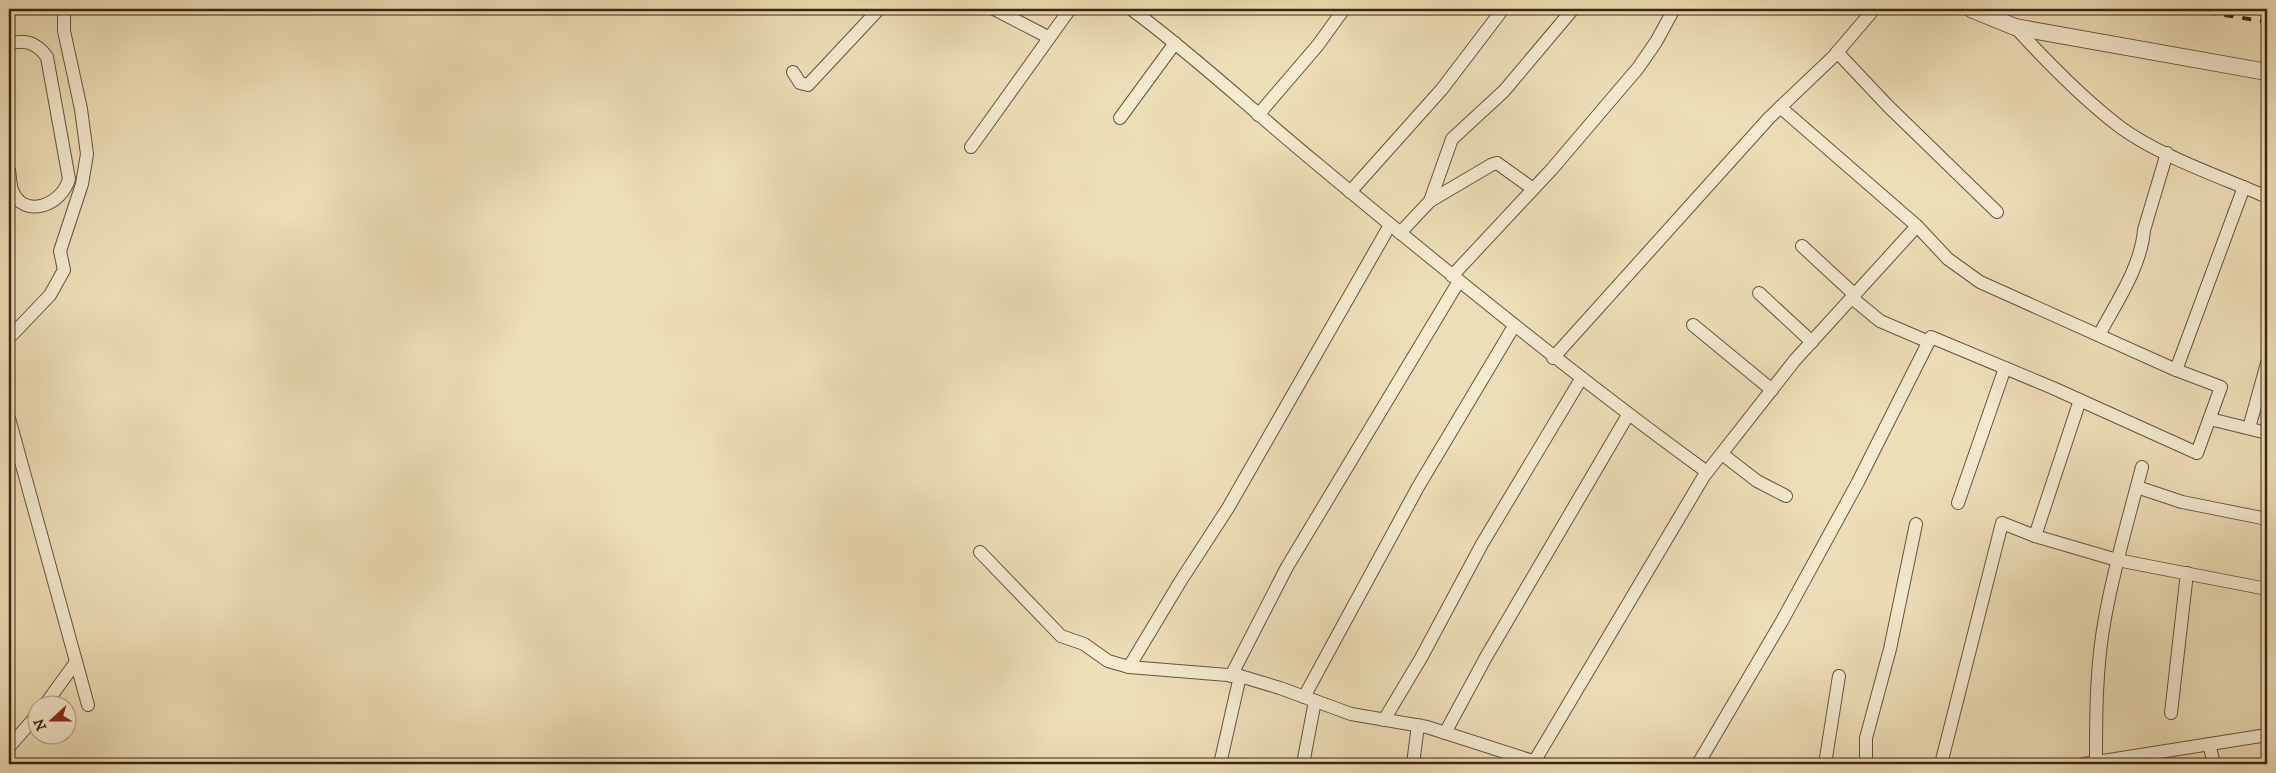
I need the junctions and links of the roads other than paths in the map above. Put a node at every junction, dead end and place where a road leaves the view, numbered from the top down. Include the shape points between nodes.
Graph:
1 (64, 9) edge
2 (879, 9) edge
3 (994, 9) edge
4 (1070, 9) edge
5 (1130, 9) edge
6 (1344, 9) edge
7 (1503, 9) edge
8 (1573, 9) edge
9 (1674, 9) edge
10 (1874, 9) edge
11 (1971, 9) edge
12 (2015, 27) junction
13 (1048, 37) junction
14 (1175, 43) junction
15 (9, 44) edge
16 (1837, 52) junction
17 (793, 72) dead end
18 (2267, 72) edge
19 (1780, 107) junction
20 (1258, 115) junction
21 (1120, 118) dead end
22 (971, 147) dead end
23 (2166, 153) junction
24 (9, 170) edge
25 (2244, 187) junction
26 (1533, 189) junction
27 (1350, 192) junction
28 (2267, 197) edge
29 (1430, 201) junction
30 (1997, 212) dead end
31 (1918, 226) junction
32 (1395, 229) junction
33 (1802, 246) dead end
34 (1455, 278) junction
35 (1760, 293) dead end
36 (1853, 296) junction
37 (1693, 325) dead end
38 (1514, 326) junction
39 (2099, 335) junction
40 (9, 338) edge
41 (1812, 342) junction
42 (1929, 342) junction
43 (1553, 358) junction
44 (2267, 363) edge
45 (2005, 368) junction
46 (2176, 370) junction
47 (1581, 379) junction
48 (1772, 390) junction
49 (2080, 400) junction
50 (1628, 415) junction
51 (9, 418) edge
52 (2210, 419) junction
53 (2249, 428) junction
54 (2267, 433) edge
55 (1722, 454) junction
56 (2142, 467) dead end
57 (1707, 472) junction
58 (2137, 487) junction
59 (1786, 496) dead end
60 (1958, 503) dead end
61 (2267, 519) edge
62 (1916, 524) dead end
63 (2035, 536) junction
64 (980, 552) dead end
65 (2117, 560) junction
66 (2187, 573) junction
67 (2267, 589) edge
68 (76, 662) junction
69 (1129, 668) junction
70 (1236, 676) junction
71 (1839, 676) dead end
72 (51, 696) edge
73 (1310, 699) junction
74 (88, 705) dead end
75 (2170, 713) dead end
76 (1384, 720) junction
77 (1418, 725) junction
78 (28, 726) edge
79 (1446, 733) junction
80 (2267, 735) edge
81 (2209, 744) junction
82 (9, 748) edge
83 (1530, 762) edge
84 (2090, 763) edge
85 (1220, 764) edge
86 (1303, 764) edge
87 (1413, 764) edge
88 (1698, 764) edge
89 (1825, 764) edge
90 (1866, 764) edge
91 (1941, 764) edge
92 (2214, 764) edge

1 - 40 street via 64,31 87,154 82,184 60,251 64,270 50,295
2 - 17 street via 808,85 800,83
3 - 13 street
4 - 13 street
5 - 14 street
6 - 20 street
7 - 27 street via 1442,89
8 - 29 street via 1504,91 1452,139
9 - 26 street via 1638,68
10 - 16 street
11 - 12 street
12 - 18 street
12 - 23 street via 2050,65 2120,127
13 - 22 street
14 - 20 street
14 - 21 street
15 - 24 street via 28,42 36,45 47,57 69,179 56,201 32,205 17,197 12,190
16 - 19 street
16 - 30 street
19 - 31 street
19 - 43 street
20 - 27 street
23 - 25 street
23 - 39 street via 2143,242 2125,287
25 - 28 street
25 - 46 street
26 - 29 street via 1497,163
26 - 34 street
27 - 32 street
29 - 32 street
31 - 36 street
31 - 39 street via 1948,259 1980,282
32 - 34 street
32 - 69 street
33 - 36 street
34 - 38 street
34 - 70 street via 1288,567
35 - 41 street
36 - 41 street
36 - 42 street via 1880,321
37 - 48 street
38 - 43 street
38 - 73 street via 1418,487
39 - 46 street
41 - 48 street
42 - 45 street via 1931,337
42 - 88 street via 1782,621
43 - 47 street
44 - 53 street
45 - 49 street
45 - 60 street
46 - 52 street via 2221,387
47 - 50 street
47 - 76 street via 1482,544
48 - 55 street
49 - 52 street via 2197,453
49 - 63 street
50 - 57 street
50 - 79 street via 1486,657
51 - 68 street
52 - 53 street
53 - 54 street
55 - 57 street
55 - 59 street via 1757,481
56 - 58 street
57 - 83 street
58 - 61 street via 2182,502
58 - 65 street
62 - 90 street via 1890,649 1866,738
63 - 65 street
63 - 91 street via 2002,523
64 - 69 street via 1061,636 1084,644 1108,661
65 - 66 street
65 - 84 street via 2104,620
66 - 67 street
66 - 75 street
68 - 72 street
68 - 74 street
69 - 70 street
70 - 73 street
70 - 85 street
71 - 89 street
73 - 76 street via 1351,714
73 - 86 street
76 - 77 street
77 - 79 street
77 - 87 street
78 - 82 street
79 - 83 street
80 - 81 street
81 - 84 street
81 - 92 street

